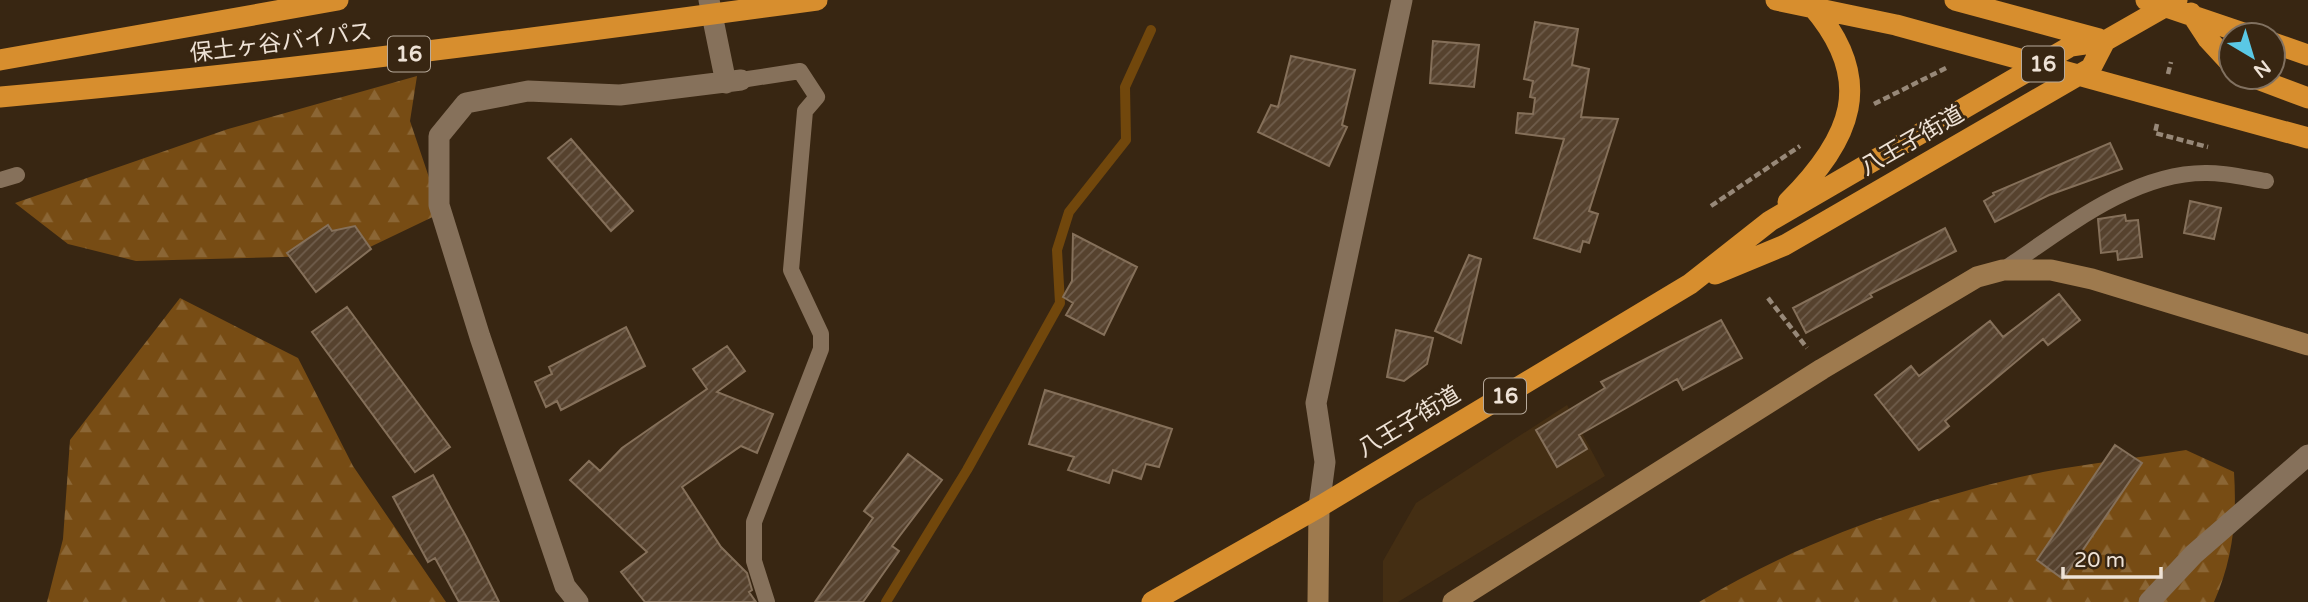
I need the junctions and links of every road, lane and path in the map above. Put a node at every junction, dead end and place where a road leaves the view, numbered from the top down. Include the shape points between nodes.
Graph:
1 (338, 0) edge
2 (709, 0) edge
3 (817, 0) edge
4 (1402, 0) edge
5 (1776, 0) edge
6 (1808, 0) edge
7 (1955, 0) edge
8 (2147, 0) edge
9 (2180, 0) edge
10 (2217, 24) edge
11 (2105, 41) junction
12 (2287, 48) edge
13 (2217, 49) edge
14 (2308, 55) edge
15 (0, 60) edge
16 (1953, 64) dead end
17 (730, 78) junction
18 (2287, 90) edge
19 (0, 97) edge
20 (2308, 98) edge
21 (1868, 107) dead end
22 (2308, 138) edge
23 (1808, 140) dead end
24 (17, 175) dead end
25 (0, 180) edge
26 (2266, 181) dead end
27 (1711, 206) dead end
28 (1770, 221) junction
29 (2003, 270) junction
30 (1690, 284) junction
31 (1768, 298) dead end
32 (2308, 345) edge
33 (1822, 369) junction
34 (2308, 455) edge
35 (1319, 507) junction
36 (578, 602) edge
37 (767, 602) edge
38 (1152, 602) edge
39 (1318, 602) edge
40 (1453, 602) edge
41 (2149, 602) edge

1 - 15 highway
2 - 17 street
3 - 19 highway, 保土ヶ谷バイパス / 16 via 432,52
4 - 35 street via 1316,403 1325,463
5 - 22 highway, 16 via 1896,25
6 - 28 highway via 1834,30 1848,68 1849,106 1840,139 1819,170
7 - 11 highway, 16
8 - 10 highway
9 - 11 highway, 八王子街道 / 16
9 - 13 highway, 16
11 - 28 highway, 八王子街道 / 16 via 2071,47
11 - 30 highway, 八王子街道 / 16 via 2091,68 1785,245
12 - 14 highway
16 - 21 path
17 - 36 street via 620,94 528,90 466,103 439,136 439,205 565,586
17 - 37 lane via 800,71 817,97 805,111 790,270 821,334 821,349 754,522 754,561
18 - 20 highway
23 - 27 path
24 - 25 lane
26 - 29 lane via 2207,173 2158,178 2088,213
28 - 30 highway, 八王子街道 / 16
29 - 32 street via 2051,270 2092,279
29 - 33 street via 1978,277
30 - 35 highway, 八王子街道 / 16
31 - 33 path
33 - 40 street
34 - 41 street via 2194,554
35 - 38 highway, 八王子街道 / 16
35 - 39 street

